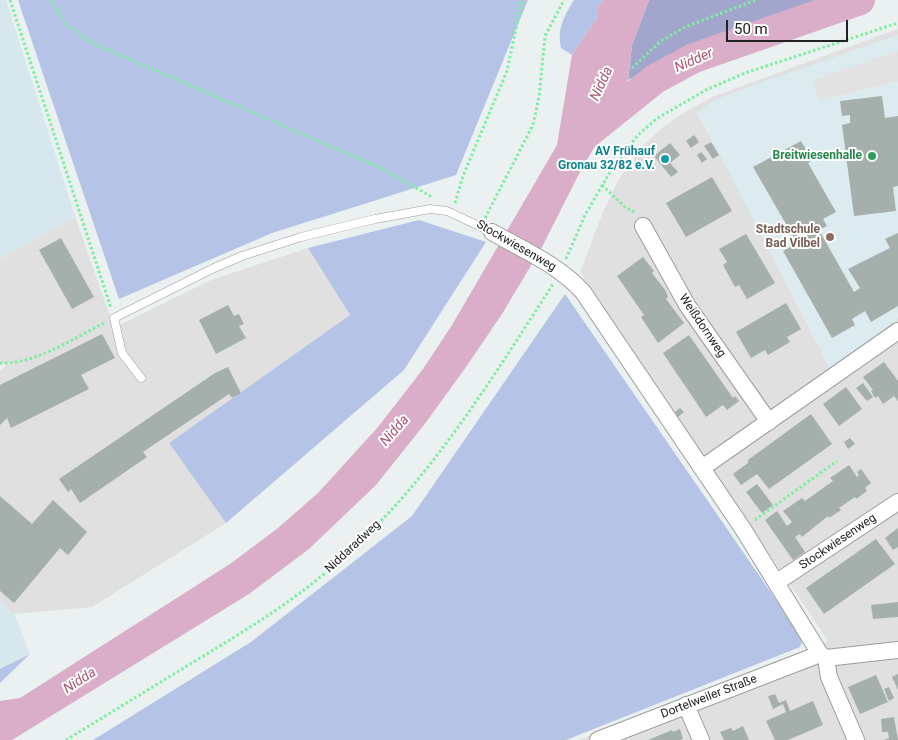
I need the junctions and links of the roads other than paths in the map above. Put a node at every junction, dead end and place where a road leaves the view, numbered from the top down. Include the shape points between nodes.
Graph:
1 (643, 226) road end
2 (487, 229) joint
3 (898, 331) edge
4 (141, 378) dead end
5 (769, 422) junction
6 (702, 468) junction
7 (898, 502) edge
8 (777, 582) junction
9 (898, 641) edge
10 (898, 650) edge
11 (823, 656) junction
12 (855, 656) junction
13 (686, 706) junction
14 (598, 740) edge
15 (701, 740) edge
16 (856, 740) edge

1 - 5 street, Weißdornweg via 687,305
2 - 4 lane, Stockwiesenweg via 449,212 430,209 374,218 274,245 214,268 114,318 122,354
2 - 6 street, Stockwiesenweg via 572,279
3 - 5 street
5 - 6 street
6 - 8 street, Stockwiesenweg
7 - 8 street, Stockwiesenweg
8 - 11 street, Stockwiesenweg
9 - 12 street, Dortelweiler Straße
10 - 12 street, Dortelweiler Straße
11 - 12 street, Dortelweiler Straße
11 - 13 street, Dortelweiler Straße
11 - 16 street via 828,677
13 - 14 street, Dortelweiler Straße
13 - 15 street

